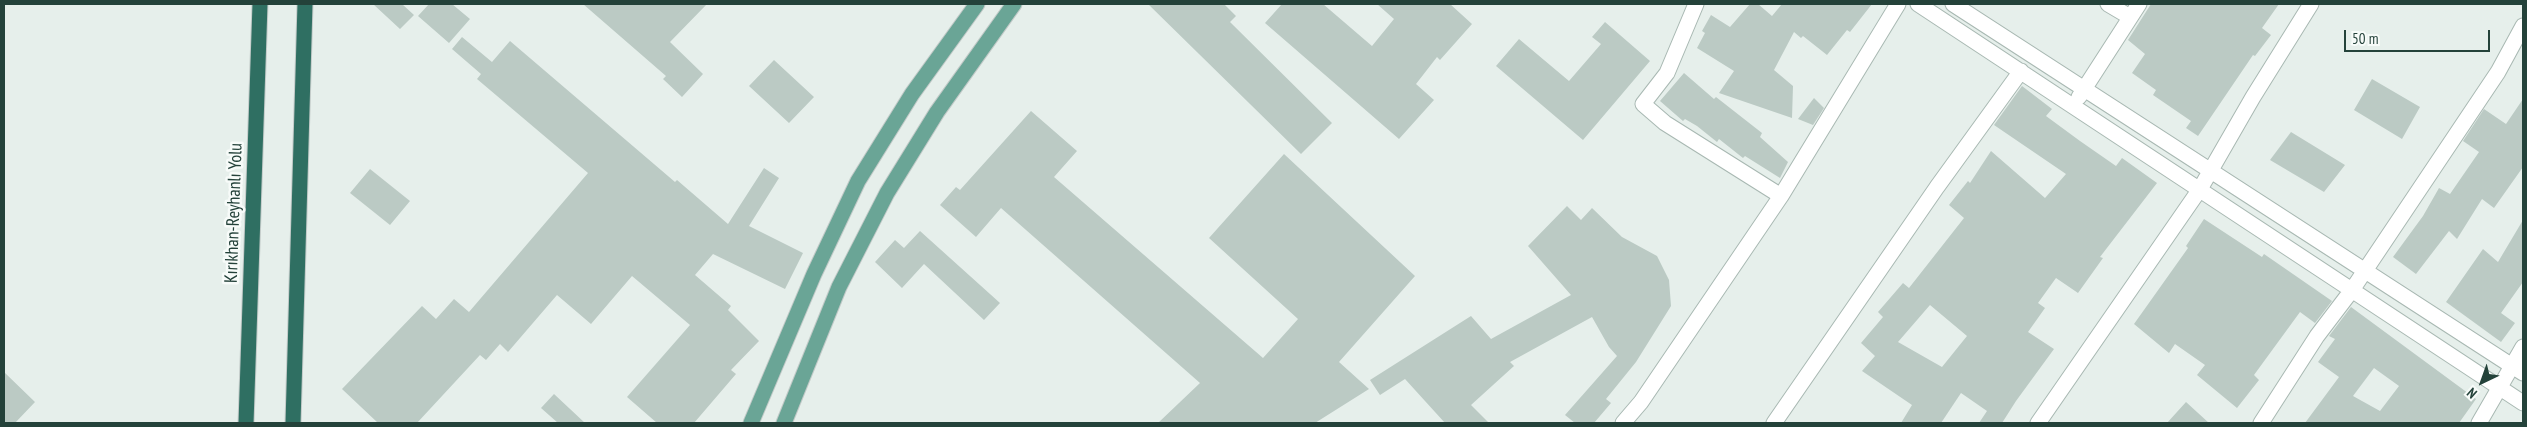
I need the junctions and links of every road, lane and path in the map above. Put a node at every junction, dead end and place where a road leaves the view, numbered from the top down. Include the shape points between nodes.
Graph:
1 (260, 4) edge
2 (305, 4) edge
3 (977, 4) edge
4 (1014, 4) edge
5 (1696, 4) edge
6 (1898, 4) edge
7 (1918, 4) edge
8 (1953, 4) edge
9 (2108, 4) edge
10 (2139, 4) edge
11 (2311, 4) edge
12 (2130, 18) junction
13 (2523, 26) edge
14 (2021, 71) junction
15 (2084, 89) junction
16 (2073, 106) junction
17 (2210, 171) junction
18 (2200, 189) junction
19 (1781, 196) junction
20 (2363, 271) junction
21 (2352, 290) junction
22 (2523, 347) edge
23 (2518, 370) edge
24 (2500, 389) junction
25 (2523, 403) edge
26 (246, 423) edge
27 (293, 423) edge
28 (751, 423) edge
29 (784, 423) edge
30 (1623, 423) edge
31 (1774, 423) edge
32 (2038, 423) edge
33 (2261, 423) edge
34 (2479, 423) edge

1 - 26 highway, Kırıkhan-Reyhanlı Yolu
2 - 27 highway
3 - 28 main road via 912,94 858,181 814,274
4 - 29 main road via 937,112 887,193 840,287
5 - 19 street via 1667,73 1643,104 1665,123
6 - 19 street
7 - 14 street
8 - 15 street
9 - 12 street
10 - 12 street
11 - 17 street
12 - 15 street
13 - 20 street via 2498,72
14 - 16 street
14 - 31 street
15 - 16 street
15 - 17 street
16 - 18 street
17 - 18 street
17 - 20 street
18 - 21 street
18 - 32 street
19 - 30 street via 1641,402
20 - 21 street
20 - 23 street
21 - 24 street
21 - 33 street via 2317,336
22 - 23 street
23 - 24 street
24 - 25 street
24 - 34 street

